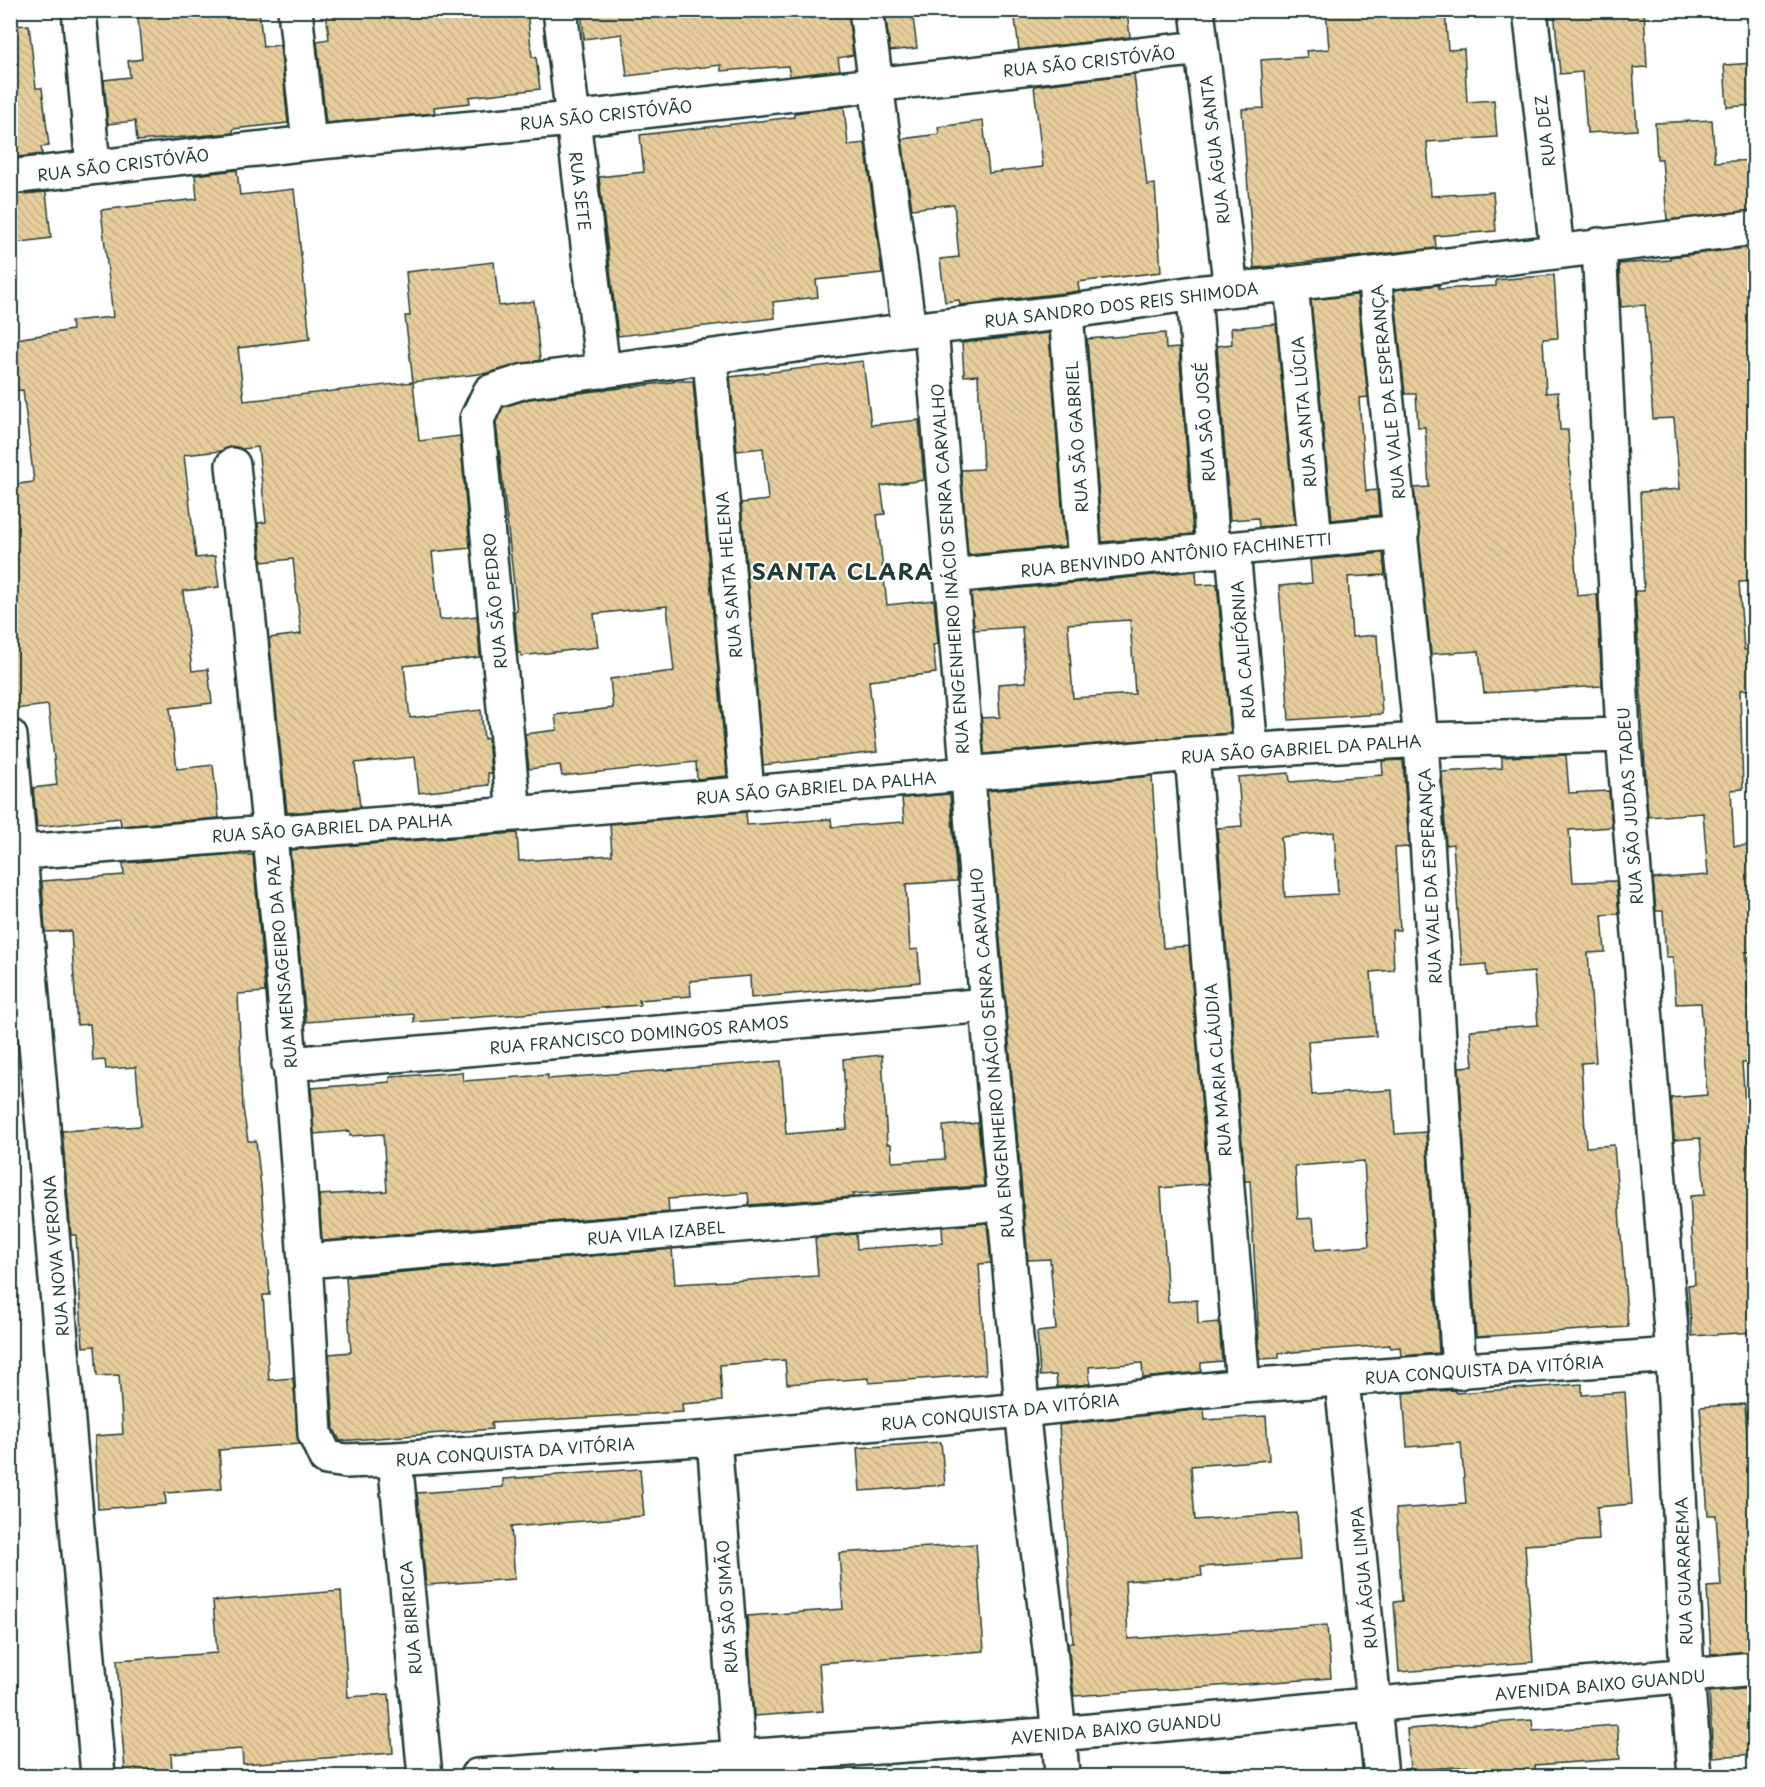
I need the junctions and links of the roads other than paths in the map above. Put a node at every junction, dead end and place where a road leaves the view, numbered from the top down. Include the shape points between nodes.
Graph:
1 (79, 10) edge
2 (295, 10) edge
3 (560, 10) edge
4 (866, 10) edge
5 (1197, 10) edge
6 (1530, 10) edge
7 (1201, 48) junction
8 (876, 85) junction
9 (572, 119) junction
10 (309, 143) junction
11 (93, 167) junction
12 (10, 177) edge
13 (1755, 228) edge
14 (1599, 245) junction
15 (1557, 251) junction
16 (1374, 274) junction
17 (1291, 284) junction
18 (1231, 289) junction
19 (1194, 293) junction
20 (1066, 312) junction
21 (920, 329) junction
22 (710, 358) junction
23 (603, 371) junction
24 (490, 392) joint
25 (233, 465) dead end
26 (1402, 532) junction
27 (1315, 540) junction
28 (1223, 550) junction
29 (1085, 562) junction
30 (950, 576) junction
31 (1623, 735) junction
32 (10, 736) edge
33 (1421, 740) junction
34 (1251, 750) junction
35 (1192, 754) junction
36 (965, 774) junction
37 (747, 792) junction
38 (514, 814) junction
39 (270, 831) junction
40 (16, 853) edge
41 (988, 1005) junction
42 (289, 1064) junction
43 (1005, 1203) junction
44 (306, 1261) junction
45 (1673, 1360) junction
46 (1459, 1372) junction
47 (1342, 1380) junction
48 (1243, 1386) junction
49 (1022, 1410) junction
50 (714, 1438) junction
51 (326, 1458) joint
52 (395, 1459) junction
53 (1755, 1669) edge
54 (1687, 1676) junction
55 (1376, 1705) junction
56 (1059, 1734) junction
57 (739, 1767) edge
58 (98, 1776) edge
59 (425, 1776) edge
60 (477, 1776) edge
61 (1062, 1776) edge
62 (1381, 1776) edge
63 (1695, 1776) edge

1 - 11 street
2 - 10 street
3 - 9 street, RUA SETE
4 - 8 street, RUA ENGENHEIRO INÁCIO SENRA CARVALHO
5 - 7 street, RUA ÁGUA SANTA
6 - 15 street, RUA DEZ
7 - 8 street, RUA SÃO CRISTÓVÃO
7 - 18 street, RUA ÁGUA SANTA
8 - 9 street, RUA SÃO CRISTÓVÃO
8 - 21 street, RUA ENGENHEIRO INÁCIO SENRA CARVALHO
9 - 10 street, RUA SÃO CRISTÓVÃO
9 - 23 street, RUA SETE
10 - 11 street, RUA SÃO CRISTÓVÃO
11 - 12 street, RUA SÃO CRISTÓVÃO
13 - 14 street, RUA SANDRO DOS REIS SHIMODA
14 - 15 street, RUA SANDRO DOS REIS SHIMODA
14 - 31 street, RUA SÃO JUDAS TADEU
15 - 16 street, RUA SANDRO DOS REIS SHIMODA
16 - 17 street, RUA SANDRO DOS REIS SHIMODA
16 - 26 street, RUA VALE DA ESPERANÇA
17 - 18 street, RUA SANDRO DOS REIS SHIMODA
17 - 27 street, RUA SANTA LÚCIA
18 - 19 street, RUA SANDRO DOS REIS SHIMODA
19 - 20 street, RUA SANDRO DOS REIS SHIMODA
19 - 28 street, RUA SÃO JOSÉ
20 - 21 street, RUA SANDRO DOS REIS SHIMODA
20 - 29 street, RUA SÃO GABRIEL
21 - 22 street, RUA SANDRO DOS REIS SHIMODA
21 - 30 street, RUA ENGENHEIRO INÁCIO SENRA CARVALHO
22 - 23 street, RUA SANDRO DOS REIS SHIMODA
22 - 37 street, RUA SANTA HELENA
23 - 24 street, RUA SANDRO DOS REIS SHIMODA via 525,381
24 - 38 street, RUA SÃO PEDRO via 477,419
25 - 39 street, RUA MENSAGEIRO DA PAZ
26 - 27 street, RUA BENVINDO ANTÔNIO FACHINETTI
26 - 33 street, RUA VALE DA ESPERANÇA
27 - 28 street, RUA BENVINDO ANTÔNIO FACHINETTI
28 - 29 street, RUA BENVINDO ANTÔNIO FACHINETTI
28 - 34 street, RUA CALIFÓRNIA
29 - 30 street, RUA BENVINDO ANTÔNIO FACHINETTI
30 - 36 street, RUA ENGENHEIRO INÁCIO SENRA CARVALHO
31 - 33 street, RUA SÃO GABRIEL DA PALHA
31 - 45 street, RUA SÃO JUDAS TADEU
32 - 40 street, RUA NOVA VERONA
33 - 34 street, RUA SÃO GABRIEL DA PALHA
33 - 46 street, RUA VALE DA ESPERANÇA
34 - 35 street, RUA SÃO GABRIEL DA PALHA
35 - 36 street, RUA SÃO GABRIEL DA PALHA
35 - 48 street, RUA MARIA CLÁUDIA
36 - 37 street, RUA SÃO GABRIEL DA PALHA
36 - 41 street, RUA ENGENHEIRO INÁCIO SENRA CARVALHO
37 - 38 street, RUA SÃO GABRIEL DA PALHA
38 - 39 street, RUA SÃO GABRIEL DA PALHA
39 - 40 street, RUA SÃO GABRIEL DA PALHA
39 - 42 street, RUA MENSAGEIRO DA PAZ
40 - 58 street, RUA NOVA VERONA
41 - 42 street, RUA FRANCISCO DOMINGOS RAMOS
41 - 43 street, RUA ENGENHEIRO INÁCIO SENRA CARVALHO
42 - 44 street, RUA MENSAGEIRO DA PAZ
43 - 44 street, RUA VILA IZABEL
43 - 49 street, RUA ENGENHEIRO INÁCIO SENRA CARVALHO
44 - 51 street, RUA MENSAGEIRO DA PAZ via 315,1434
45 - 46 street, RUA CONQUISTA DA VITÓRIA
45 - 54 street, RUA GUARAREMA
46 - 47 street, RUA CONQUISTA DA VITÓRIA
47 - 48 street, RUA CONQUISTA DA VITÓRIA
47 - 55 street, RUA ÁGUA LIMPA
48 - 49 street, RUA CONQUISTA DA VITÓRIA
49 - 50 street, RUA CONQUISTA DA VITÓRIA
49 - 56 street, RUA ENGENHEIRO INÁCIO SENRA CARVALHO
50 - 52 street, RUA CONQUISTA DA VITÓRIA
50 - 57 street, RUA SÃO SIMÃO
51 - 52 street, RUA CONQUISTA DA VITÓRIA
52 - 59 street, RUA BIRIRICA
53 - 54 street, AVENIDA BAIXO GUANDU
54 - 55 street, AVENIDA BAIXO GUANDU
54 - 63 street, RUA GUARAREMA
55 - 56 street, AVENIDA BAIXO GUANDU
55 - 62 street, RUA ÁGUA LIMPA
56 - 57 street, AVENIDA BAIXO GUANDU
56 - 61 street, RUA ENGENHEIRO INÁCIO SENRA CARVALHO
57 - 60 street, AVENIDA BAIXO GUANDU

